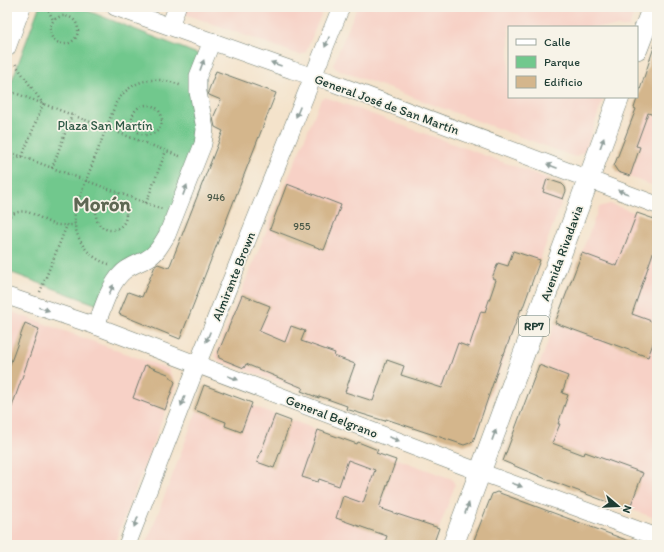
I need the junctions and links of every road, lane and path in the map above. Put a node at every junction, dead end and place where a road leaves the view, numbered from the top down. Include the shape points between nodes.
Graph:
1 (22, 7) edge
2 (47, 7) edge
3 (115, 7) edge
4 (177, 7) edge
5 (341, 7) edge
6 (653, 7) edge
7 (53, 20) junction
8 (170, 26) junction
9 (212, 41) junction
10 (638, 46) edge
11 (9, 53) edge
12 (313, 76) junction
13 (185, 88) dead end
14 (7, 90) edge
15 (619, 98) edge
16 (43, 104) junction
17 (72, 115) junction
18 (106, 128) junction
19 (142, 134) junction
20 (139, 141) junction
21 (7, 151) edge
22 (166, 151) junction
23 (22, 156) junction
24 (7, 161) edge
25 (195, 162) junction
26 (52, 168) junction
27 (85, 180) junction
28 (588, 180) junction
29 (119, 193) junction
30 (116, 201) junction
31 (146, 203) junction
32 (657, 205) edge
33 (176, 214) junction
34 (7, 218) edge
35 (67, 225) junction
36 (75, 225) junction
37 (133, 266) junction
38 (7, 296) edge
39 (34, 306) junction
40 (96, 326) junction
41 (197, 365) junction
42 (480, 472) junction
43 (657, 537) edge
44 (127, 545) edge
45 (453, 545) edge

1 - 11 street
2 - 7 path
3 - 8 street, General José de San Martín
4 - 8 street
5 -> 12 street, Almirante Brown
6 - 10 main road
7 - 7 path via 61,16 73,20 78,27 74,40 65,44 55,42 50,34
8 - 9 street, General José de San Martín
12 -> 9 street, General José de San Martín
25 -> 9 street via 206,129 198,92 198,76
11 - 16 path
28 -> 12 street, General José de San Martín
12 -> 41 street, Almirante Brown
13 - 18 path via 171,81 155,79 140,83 126,91 116,103
14 - 16 path
28 -> 15 main road, Avenida Rivadavia / RP7
16 - 17 path
16 - 23 path
17 - 18 path
17 - 26 path
18 - 20 path
18 - 27 path
19 - 19 path via 151,134 159,129 161,114 155,107 140,106 134,113 132,123
19 - 20 path
20 - 22 path
21 - 23 path
22 - 25 path
22 - 31 path
23 - 24 path
23 - 26 path
33 -> 25 street
26 - 27 path
27 - 29 path
27 - 36 path via 75,209
32 -> 28 street, General José de San Martín
42 -> 28 main road, Avenida Rivadavia / RP7
29 - 30 path
29 - 31 path
30 - 30 path via 104,201 96,213 98,222 111,230 120,227 125,219 125,209
31 - 33 path
33 - 37 street via 159,249 147,260
34 - 35 path via 12,214 32,213 53,224
35 - 36 path
35 - 39 path
36 - 37 path via 79,240 88,253 102,262 117,266
40 -> 37 street via 113,285 121,273
38 - 39 street, General Belgrano
39 -> 40 street, General Belgrano
40 - 41 street, General Belgrano
41 -> 42 street, General Belgrano
41 -> 44 street, Almirante Brown
42 -> 43 street, General Belgrano
45 -> 42 main road, Avenida Rivadavia / RP7

